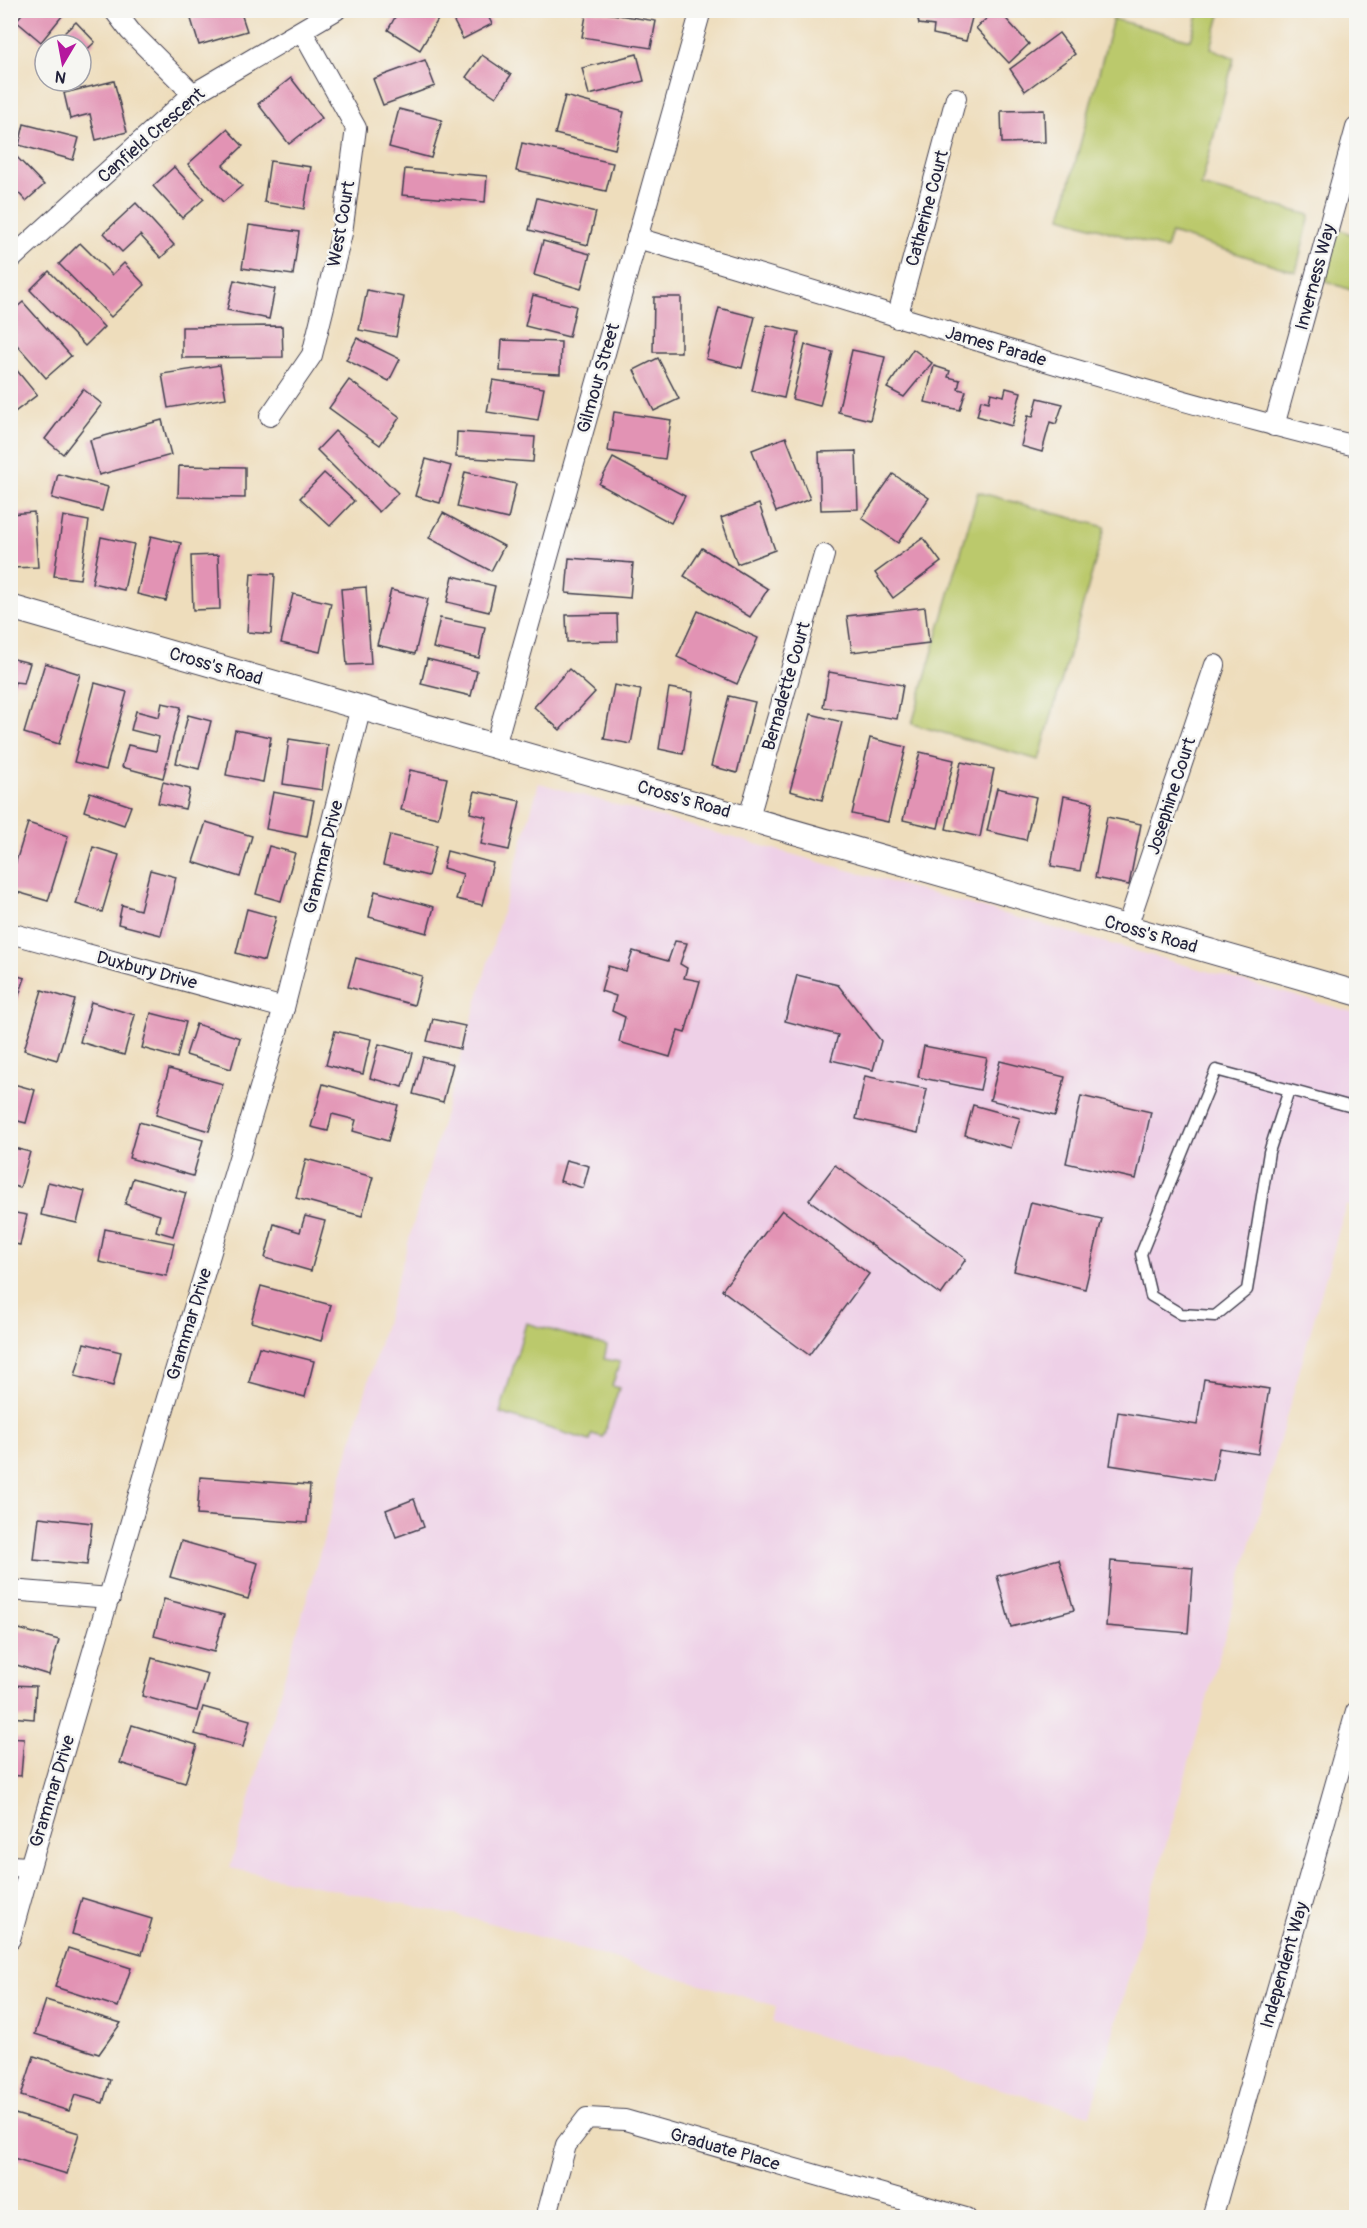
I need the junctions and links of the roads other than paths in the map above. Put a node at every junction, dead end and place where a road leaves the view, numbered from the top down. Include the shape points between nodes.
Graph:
1 (114, 10) edge
2 (336, 10) edge
3 (702, 10) edge
4 (302, 32) junction
5 (193, 94) junction
6 (956, 98) dead end
7 (1356, 129) edge
8 (637, 238) junction
9 (10, 260) edge
10 (897, 318) junction
11 (270, 416) dead end
12 (1274, 426) junction
13 (1356, 446) edge
14 (824, 555) dead end
15 (10, 607) edge
16 (1215, 665) dead end
17 (361, 707) junction
18 (495, 746) junction
19 (749, 817) junction
20 (1127, 927) junction
21 (10, 933) edge
22 (1356, 993) edge
23 (284, 1008) junction
24 (1289, 1090) junction
25 (1356, 1108) edge
26 (10, 1590) edge
27 (110, 1598) junction
28 (1356, 1712) edge
29 (20, 1866) edge
30 (10, 1939) edge
31 (546, 2217) edge
32 (966, 2217) edge
33 (1212, 2217) edge

1 - 5 street
2 - 4 street, Canfield Crescent
3 - 8 street, Gilmour Street
4 - 5 street, Canfield Crescent
4 - 11 street, West Court via 356,128 342,233 312,355
5 - 9 street, Canfield Crescent
6 - 10 street, Catherine Court
7 - 12 street, Inverness Way
8 - 10 street, James Parade
8 - 18 street, Gilmour Street
10 - 12 street, James Parade
12 - 13 street, James Parade
14 - 19 street, Bernadette Court
15 - 17 street, Cross's Road
16 - 20 street, Josephine Court
17 - 18 street, Cross's Road
17 - 23 street, Grammar Drive
18 - 19 street, Cross's Road
19 - 20 street, Cross's Road
20 - 22 street, Cross's Road
21 - 23 street, Duxbury Drive
23 - 27 street, Grammar Drive
24 - 24 lane via 1216,1070 1141,1254 1151,1296 1181,1314 1215,1316 1247,1290 1269,1152
24 - 25 lane
26 - 27 street
27 - 29 street, Grammar Drive
28 - 33 street, Independent Way
29 - 30 street, Grammar Drive
31 - 32 street, Graduate Place via 566,2145 587,2118 625,2120

